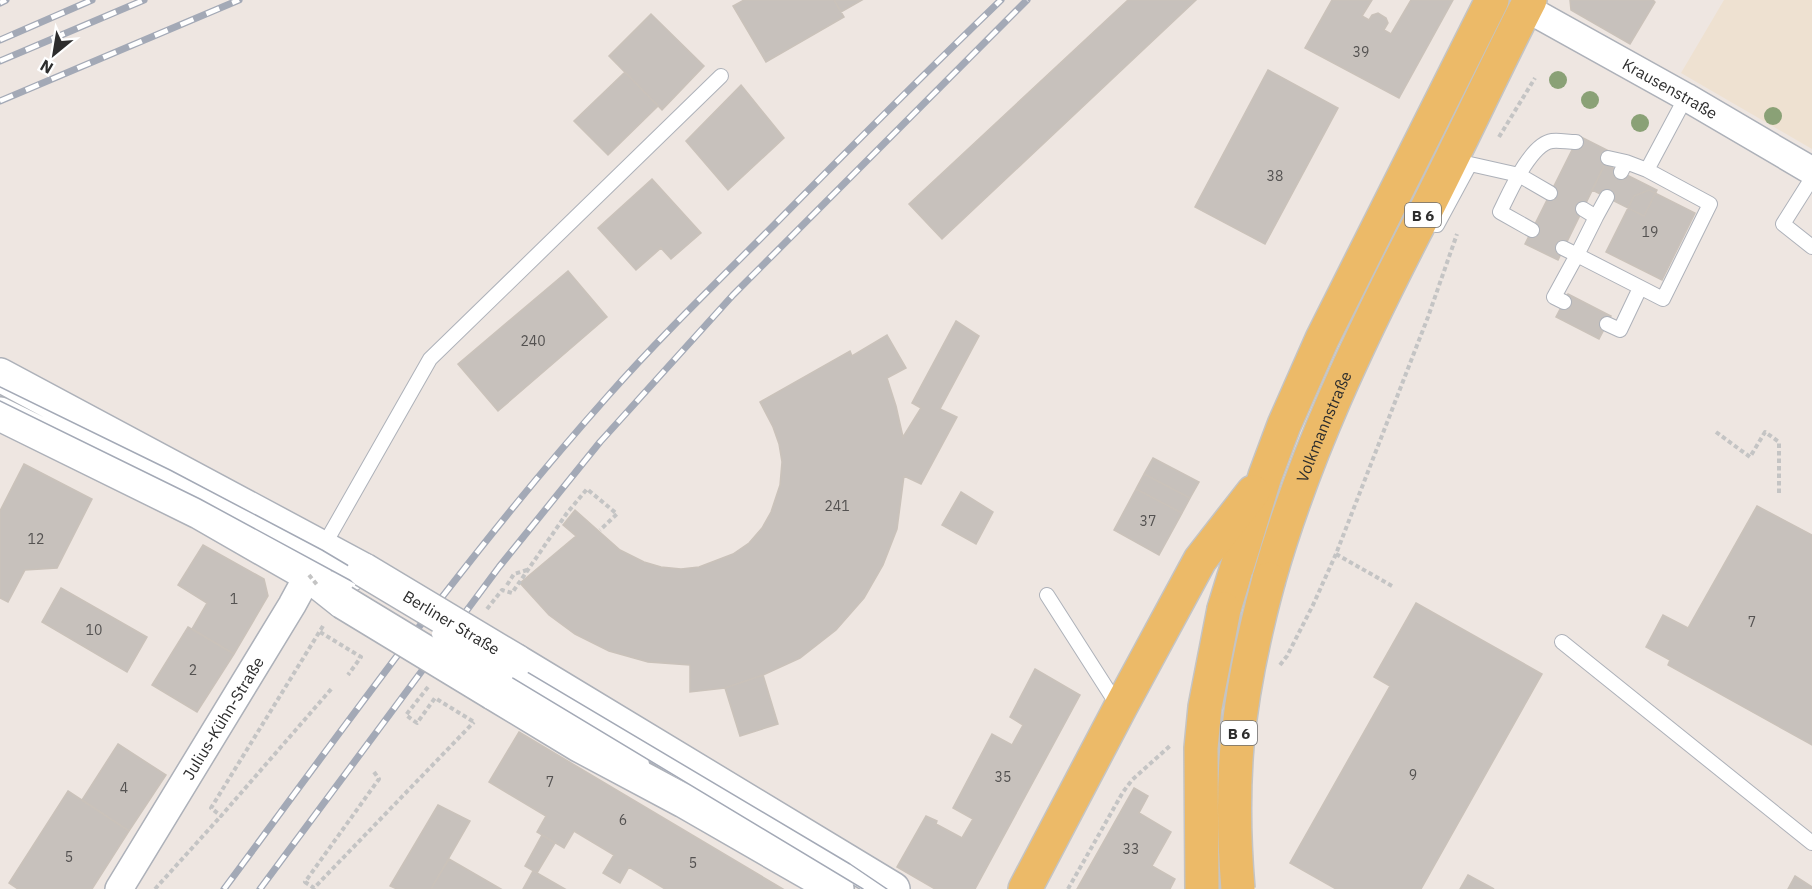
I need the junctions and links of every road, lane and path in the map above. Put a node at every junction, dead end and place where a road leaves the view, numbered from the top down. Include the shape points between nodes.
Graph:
1 (1492, 0) edge
2 (1528, 4) edge
3 (721, 76) dead end
4 (1535, 78) dead end
5 (1686, 97) junction
6 (1576, 142) dead end
7 (1608, 158) dead end
8 (1480, 167) junction
9 (1647, 170) junction
10 (1812, 171) edge
11 (1519, 175) junction
12 (1812, 178) edge
13 (1550, 193) dead end
14 (1607, 197) dead end
15 (1583, 209) dead end
16 (1596, 217) junction
17 (1419, 224) junction
18 (1459, 228) dead end
19 (1532, 230) dead end
20 (1812, 247) edge
21 (1563, 248) dead end
22 (1577, 255) junction
23 (1640, 288) junction
24 (1564, 302) dead end
25 (1607, 324) dead end
26 (0, 375) edge
27 (0, 414) edge
28 (1716, 432) dead end
29 (1265, 476) junction
30 (1779, 494) dead end
31 (600, 530) dead end
32 (323, 547) junction
33 (1336, 555) junction
34 (527, 570) junction
35 (309, 575) junction
36 (507, 585) dead end
37 (1392, 586) dead end
38 (511, 593) dead end
39 (350, 594) junction
40 (1047, 595) dead end
41 (426, 626) dead end
42 (321, 632) junction
43 (1562, 642) dead end
44 (1275, 671) dead end
45 (348, 675) dead end
46 (500, 686) junction
47 (333, 687) dead end
48 (1120, 708) junction
49 (422, 716) dead end
50 (474, 722) junction
51 (1176, 742) dead end
52 (374, 772) dead end
53 (221, 816) junction
54 (1812, 843) edge
55 (119, 889) edge
56 (155, 889) edge
57 (837, 889) edge
58 (893, 889) edge
59 (1025, 889) edge
60 (1068, 889) edge
61 (1202, 889) edge
62 (1238, 889) edge

1 - 29 main road, B 6 via 1322,339
2 - 5 street, Krausenstraße
2 - 17 main road, Volkmannstraße / B 6
3 - 32 lane via 430,359
4 - 8 path
5 - 9 lane
5 - 10 street, Krausenstraße
6 - 11 lane via 1550,141 1533,154
7 - 9 lane via 1623,167
8 - 11 lane
8 - 17 lane via 1470,164 1437,225
9 - 23 lane via 1710,204 1663,300
11 - 13 lane
11 - 19 lane via 1500,212
12 - 20 lane via 1783,224
14 - 16 lane
15 - 16 lane
16 - 22 lane
17 - 62 main road, Volkmannstraße / B 6, bridge via 1391,274 1304,470 1269,579 1253,638 1237,745 1234,837
18 - 33 path
21 - 22 lane
22 - 23 lane
22 - 24 lane via 1554,297
23 - 25 lane via 1620,330
26 - 32 street, Berliner Straße
27 - 35 street, Berliner Straße via 199,512
28 - 30 path via 1750,457 1766,432 1779,442
29 - 48 main road via 1200,560
29 - 61 main road, B 6, bridge via 1224,609 1205,706 1201,748
31 - 34 path via 617,514 587,489
32 - 35 street, Julius-Kühn-Straße
32 - 39 street, Berliner Straße
33 - 37 path
33 - 44 path via 1287,656
34 - 36 path via 514,574
34 - 38 path
35 - 39 street, Berliner Straße
35 - 55 street, Julius-Kühn-Straße
39 - 42 path
39 - 46 street, Berliner Straße, bridge
40 - 48 lane
41 - 46 lane, bridge
42 - 45 path via 362,657
42 - 53 path via 211,808
43 - 54 lane
46 - 50 path
46 - 57 street, Berliner Straße via 579,745
46 - 58 street, Berliner Straße
47 - 53 path
48 - 59 main road
49 - 50 path via 435,698
50 - 52 path via 314,888 305,882 379,779
51 - 60 path via 1123,792
53 - 56 path

